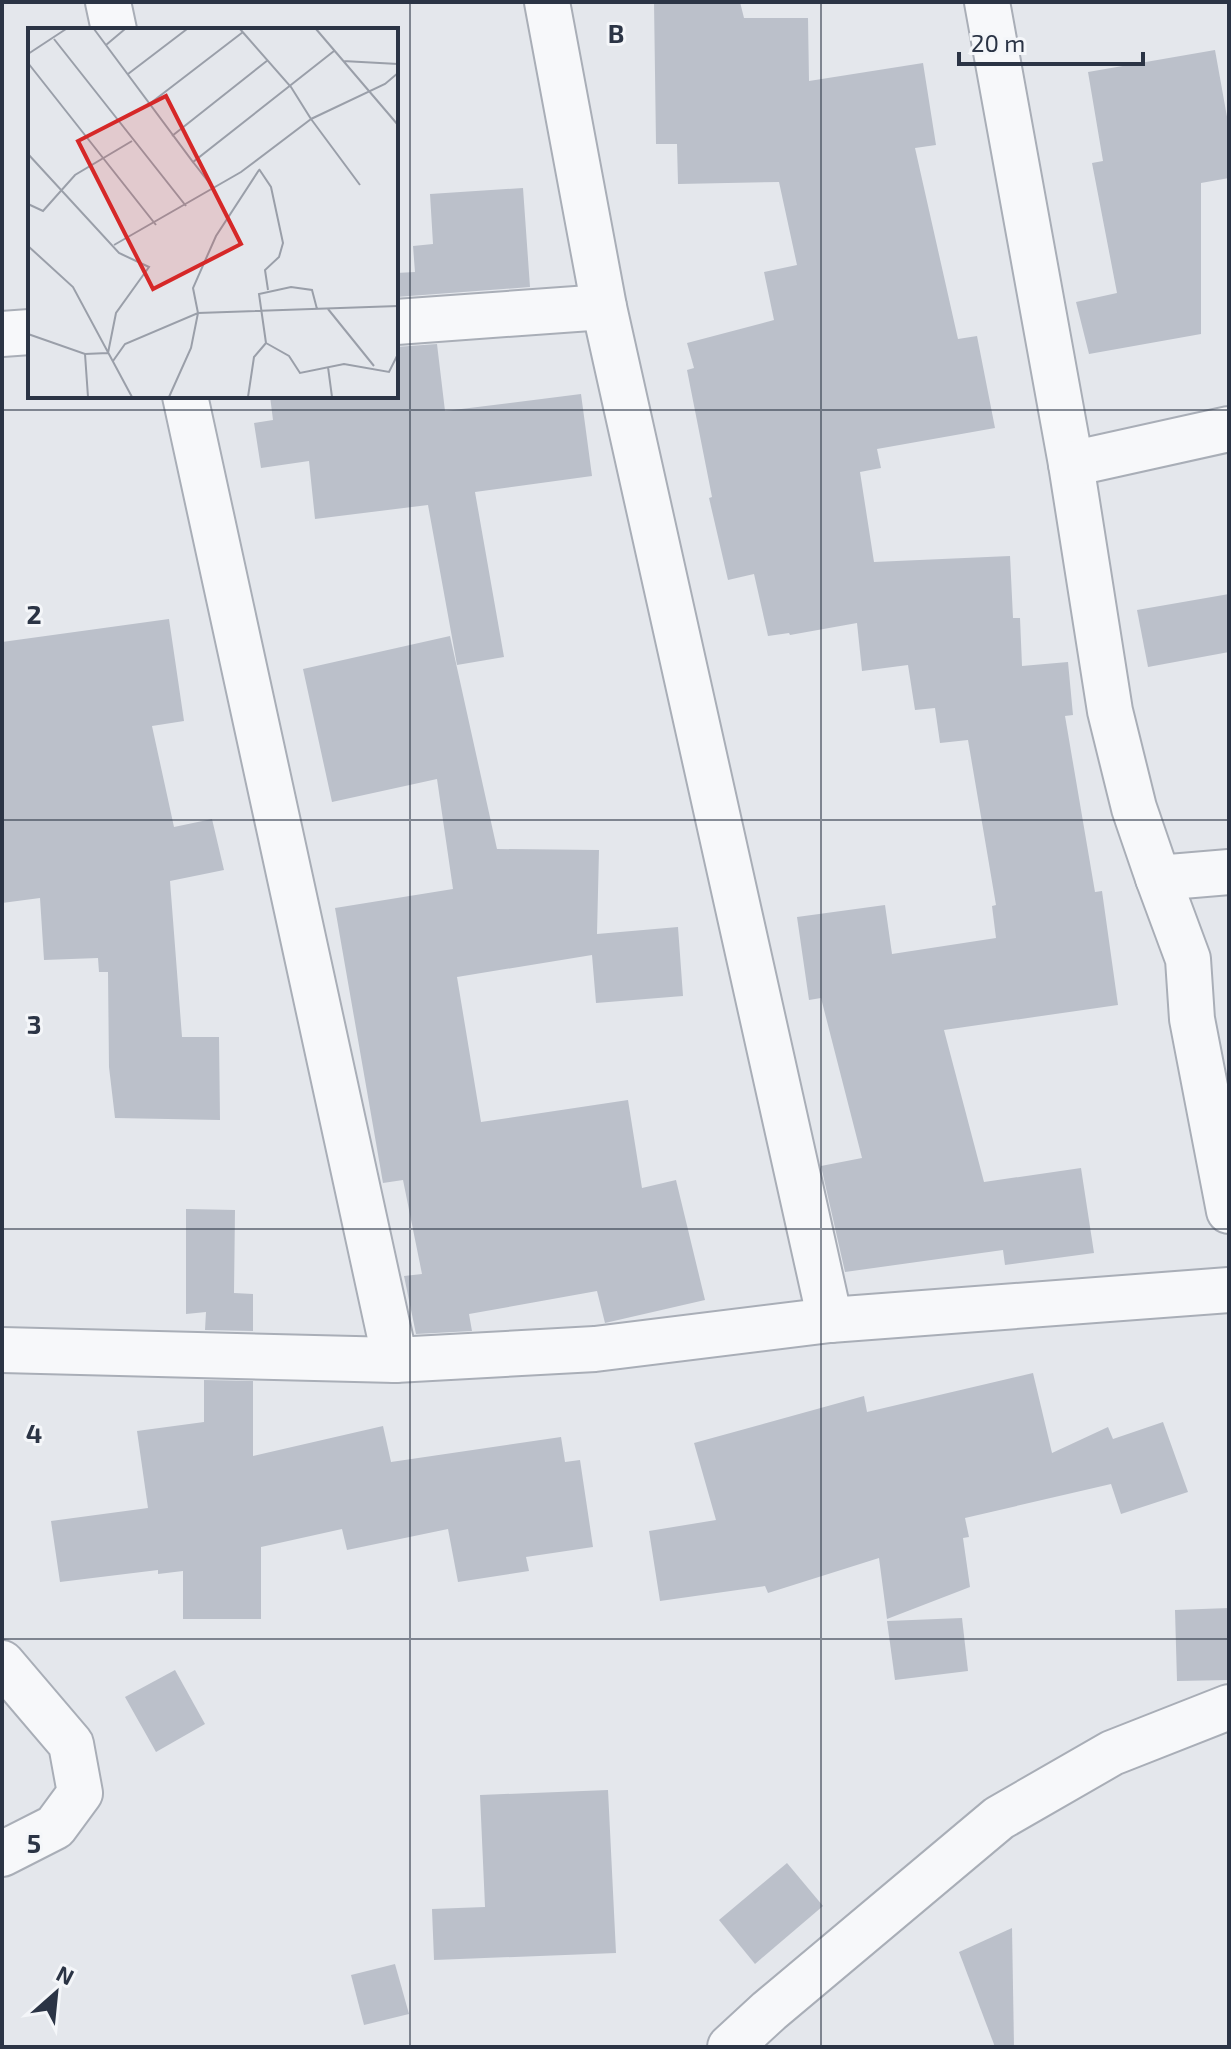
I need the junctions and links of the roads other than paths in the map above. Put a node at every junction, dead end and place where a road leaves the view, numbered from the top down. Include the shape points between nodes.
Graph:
1 (108, 2) edge
2 (547, 2) edge
3 (987, 2) edge
4 (114, 28) edge
5 (604, 307) junction
6 (398, 322) edge
7 (28, 332) edge
8 (2, 334) edge
9 (185, 398) edge
10 (1229, 429) edge
11 (1071, 464) junction
12 (1229, 872) edge
13 (1158, 878) junction
14 (1229, 1211) edge
15 (1229, 1290) edge
16 (830, 1320) junction
17 (2, 1350) edge
18 (395, 1360) junction
19 (2, 1663) edge
20 (1229, 1707) edge
21 (2, 1854) edge
22 (730, 2047) edge

1 - 4 street
2 - 5 street
3 - 11 street
5 - 6 street
5 - 16 street
7 - 8 street
9 - 18 street
10 - 11 street
11 - 13 street via 1110,711
12 - 13 street
13 - 14 street via 1188,959 1192,1019
15 - 16 street
16 - 18 street via 595,1349
17 - 18 street
19 - 21 street via 71,1744 80,1793 55,1827
20 - 22 street via 1112,1753 999,1818

